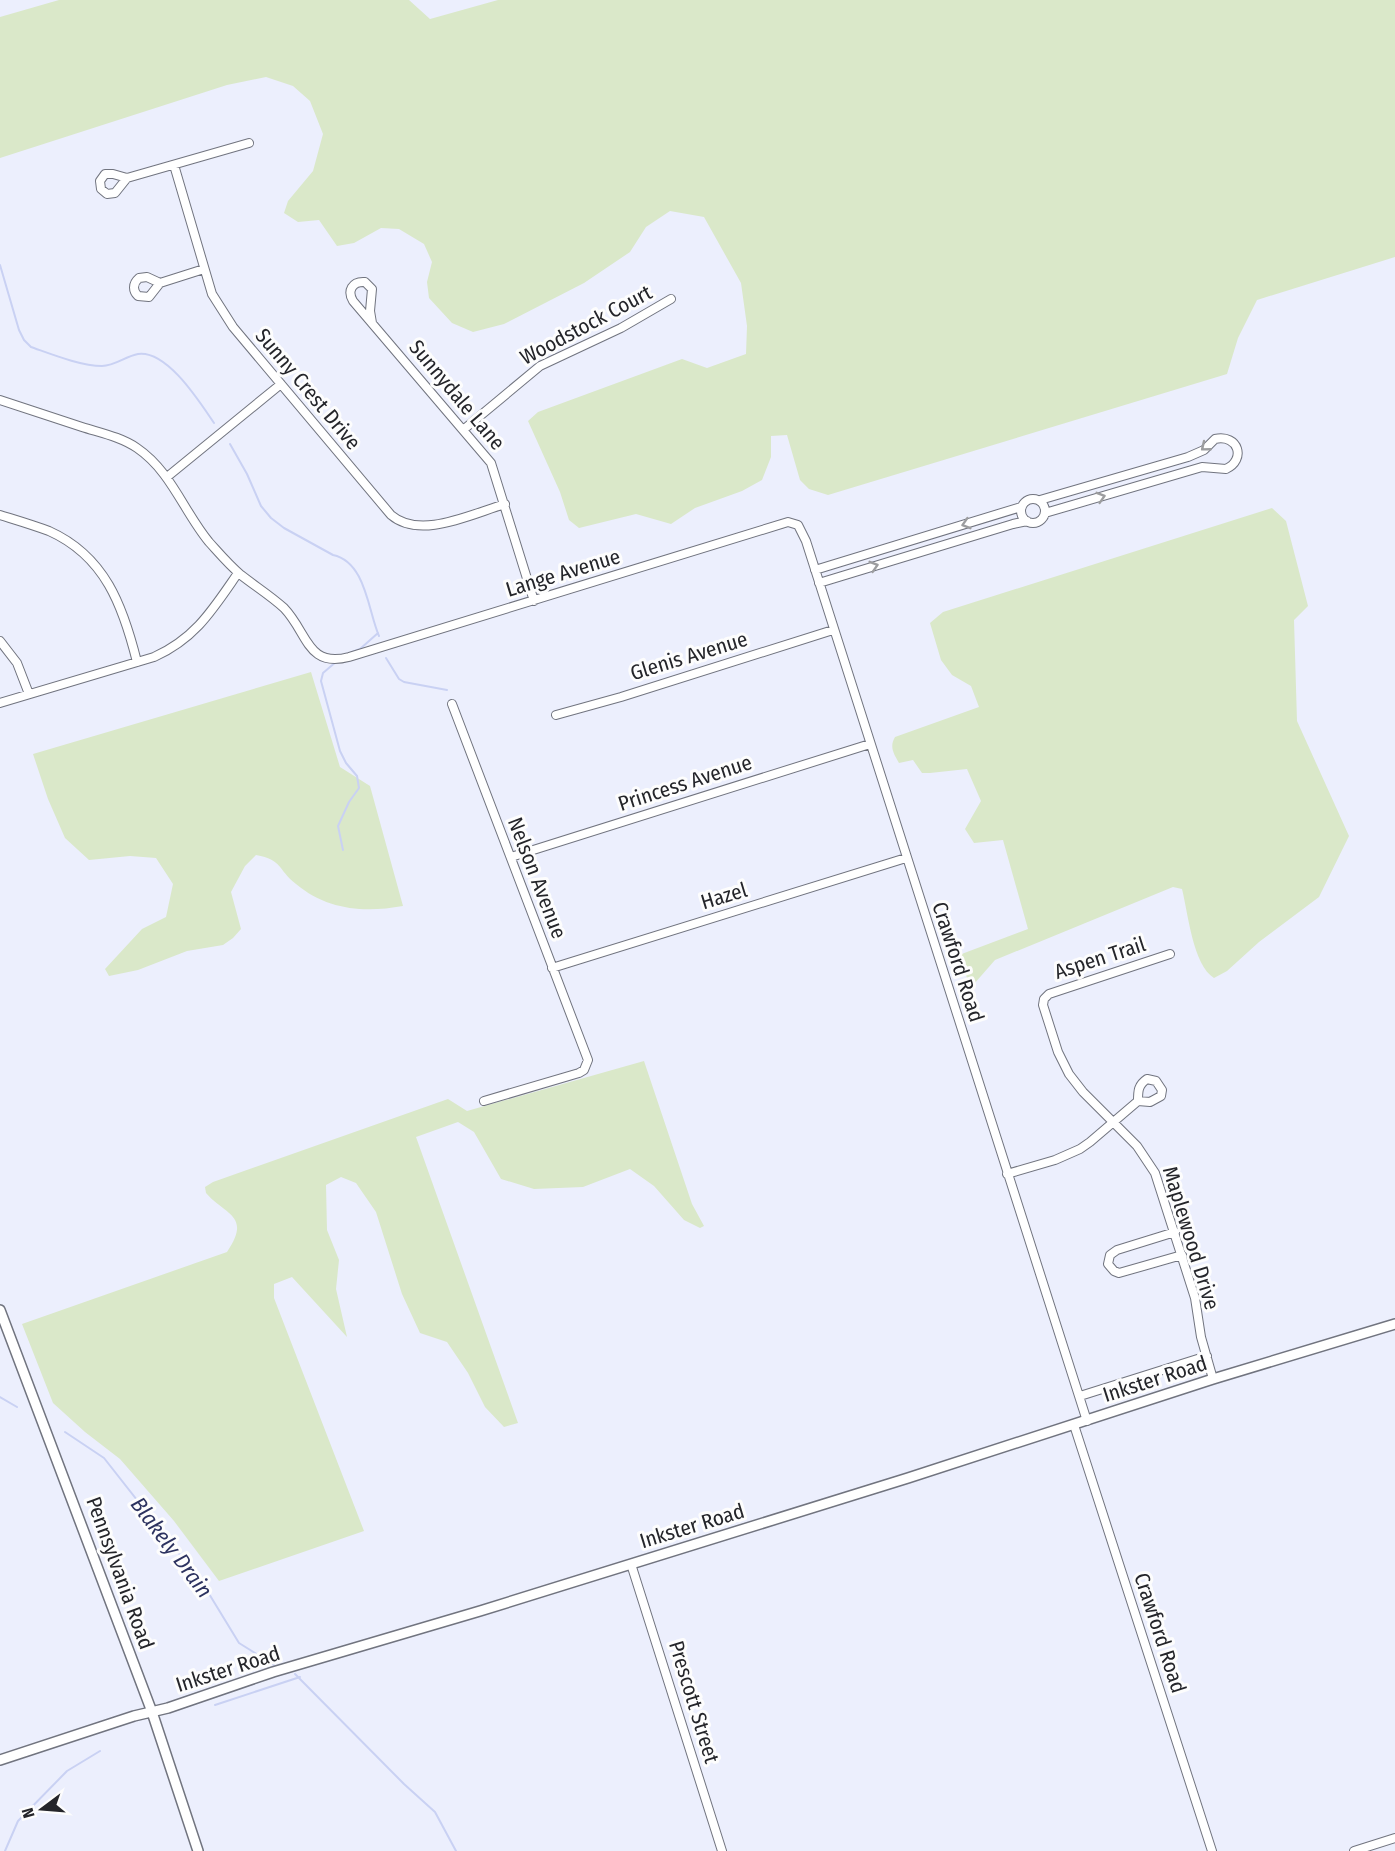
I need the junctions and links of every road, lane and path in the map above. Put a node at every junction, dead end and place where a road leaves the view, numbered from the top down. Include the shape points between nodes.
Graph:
1 (249, 143) dead end
2 (174, 165) junction
3 (127, 178) dead end
4 (204, 269) junction
5 (160, 283) dead end
6 (672, 299) dead end
7 (372, 323) junction
8 (281, 384) junction
9 (0, 400) edge
10 (463, 430) junction
11 (1188, 457) junction
12 (1191, 470) junction
13 (167, 477) junction
14 (1118, 479) junction
15 (1122, 491) junction
16 (1040, 501) junction
17 (504, 504) junction
18 (1022, 507) junction
19 (1045, 513) junction
20 (0, 515) edge
21 (1026, 521) junction
22 (788, 522) joint
23 (922, 537) junction
24 (926, 550) junction
25 (815, 570) junction
26 (238, 573) junction
27 (819, 583) junction
28 (534, 601) junction
29 (833, 630) junction
30 (0, 641) edge
31 (137, 662) junction
32 (29, 694) junction
33 (0, 703) edge
34 (452, 704) dead end
35 (556, 715) dead end
36 (870, 744) junction
37 (511, 857) junction
38 (906, 858) junction
39 (1170, 954) dead end
40 (552, 968) junction
41 (1044, 999) joint
42 (484, 1101) dead end
43 (1138, 1101) dead end
44 (1114, 1123) junction
45 (1007, 1174) junction
46 (1175, 1232) junction
47 (1182, 1255) junction
48 (0, 1310) edge
49 (1395, 1324) edge
50 (1207, 1356) junction
51 (1213, 1379) junction
52 (1080, 1396) junction
53 (1087, 1421) junction
54 (1074, 1425) junction
55 (631, 1564) junction
56 (152, 1712) junction
57 (0, 1760) edge
58 (1395, 1838) edge
59 (198, 1851) edge
60 (722, 1851) edge
61 (1212, 1851) edge
62 (1354, 1851) edge

1 - 2 street
2 - 3 street
2 - 4 street, Sunny Crest Drive
4 - 5 street
4 - 8 street, Sunny Crest Drive via 223,313
6 - 10 street, Woodstock Court via 540,366
7 - 7 street, Sunnydale Lane via 351,298 351,288 357,282 372,289
7 - 10 street, Sunnydale Lane
8 - 13 street
8 - 17 street, Sunny Crest Drive via 399,521 425,527
9 - 13 street, Lange Avenue via 121,440 137,448
10 - 17 street, Sunnydale Lane via 491,463
11 - 12 street
12 -> 11 street via 1230,467 1237,457 1237,448 1231,440 1219,438
11 - 14 street
12 - 15 street
13 - 26 street, Lange Avenue via 208,540
14 - 15 street
14 - 16 street
19 -> 15 street
16 - 18 street via 1030,499
16 - 19 street
17 - 28 street, Sunnydale Lane
18 - 21 street
18 -> 23 street
19 - 21 street via 1036,523
20 - 31 street via 48,531 67,541 95,565 117,598
21 - 24 street
22 - 25 street, Crawford Road via 796,523 802,530
22 - 28 street, Lange Avenue
23 - 24 street
23 - 25 street
27 -> 24 street
25 - 27 street, Crawford Road
26 - 28 street, Lange Avenue via 282,606 316,654 330,660
26 - 31 street via 200,626 161,654
27 - 29 street, Crawford Road
29 - 35 street, Glenis Avenue
29 - 36 street, Crawford Road
30 - 32 street via 17,663
31 - 32 street
32 - 33 street
34 - 37 street, Nelson Avenue
36 - 37 street, Princess Avenue
36 - 38 street, Crawford Road
37 - 40 street, Nelson Avenue
38 - 40 street, Hazel
38 - 45 street, Crawford Road
39 - 41 street, Aspen Trail via 1062,988
40 - 42 street, Nelson Avenue via 586,1053 586,1065 579,1073
41 - 44 street, Maplewood Drive via 1044,1012 1064,1065 1083,1092
43 - 44 street
44 - 45 street via 1071,1154
44 - 46 street, Maplewood Drive via 1150,1164
45 - 52 street, Crawford Road
46 - 47 street, Maplewood Drive
46 - 47 street via 1117,1250 1110,1255 1108,1264 1119,1273
47 - 50 street, Maplewood Drive
48 - 56 street, Pennsylvania Road
49 - 51 street, Inkster Road
50 - 51 street, Maplewood Drive
50 - 52 street
51 - 53 street, Inkster Road
52 - 53 street, Crawford Road
53 - 54 street, Inkster Road
54 - 55 street, Inkster Road
54 - 61 street, Crawford Road
55 - 56 street, Inkster Road
55 - 60 street, Prescott Street
56 - 57 street, Inkster Road
56 - 59 street, Pennsylvania Road
58 - 62 street

